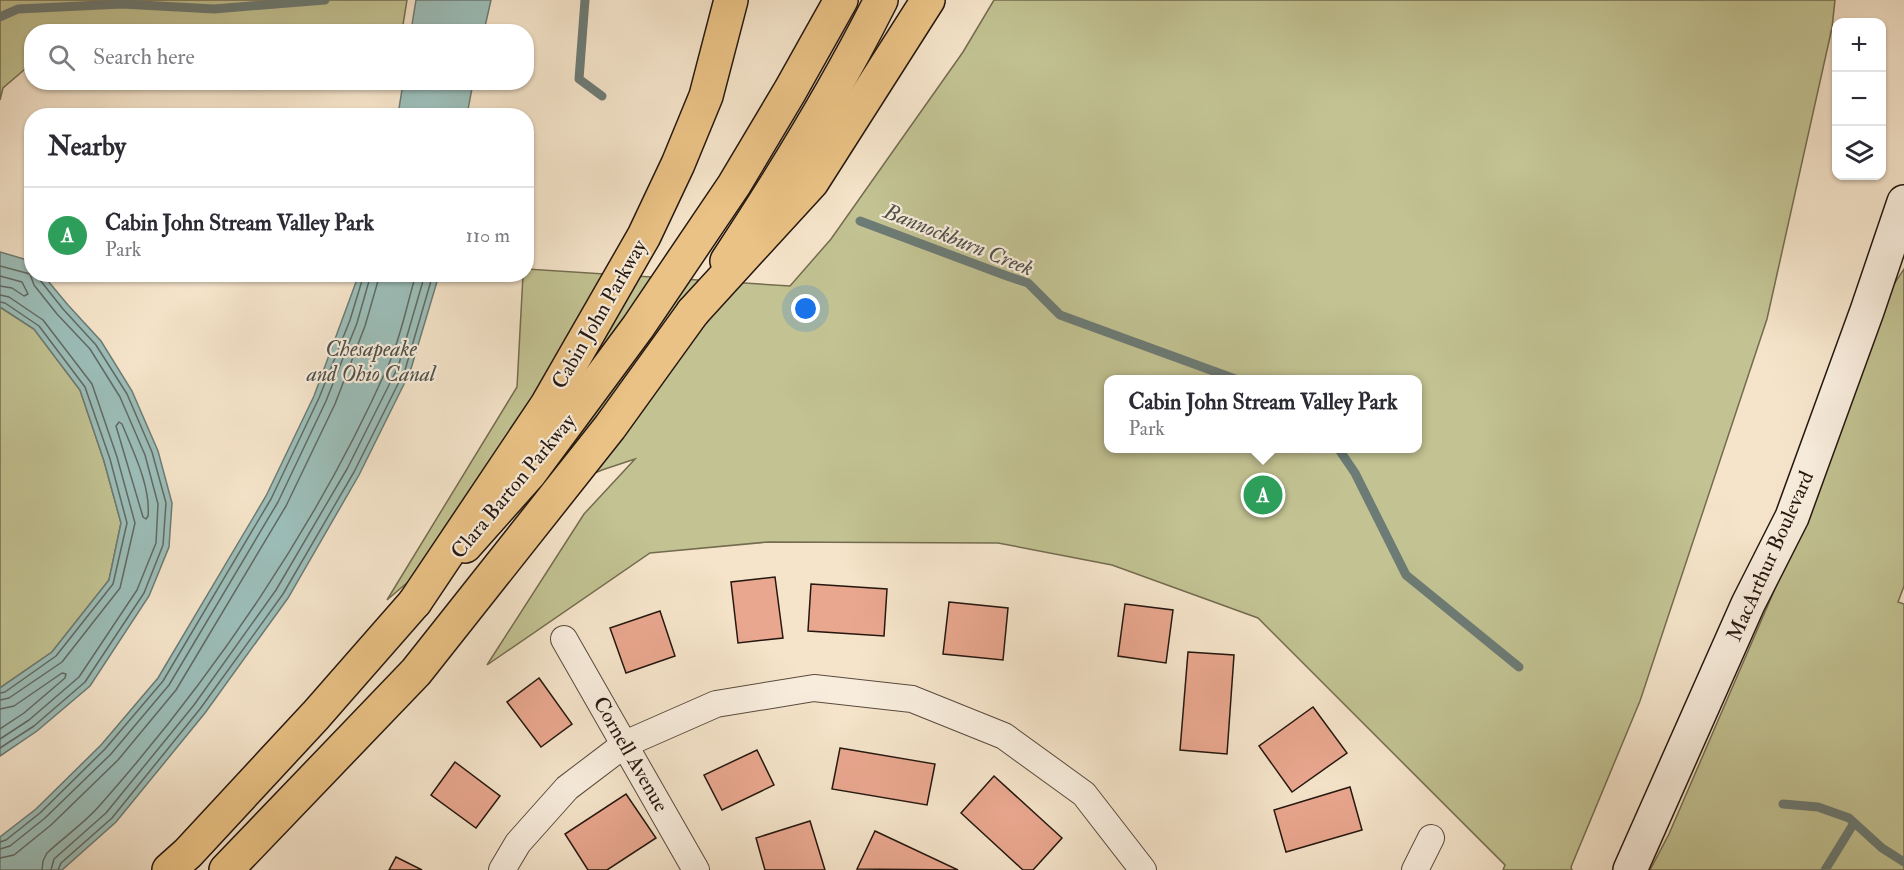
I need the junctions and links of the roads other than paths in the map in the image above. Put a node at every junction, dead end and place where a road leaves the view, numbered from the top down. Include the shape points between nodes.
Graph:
1 (731, 0) edge
2 (841, 0) edge
3 (881, 0) edge
4 (928, 0) edge
5 (1904, 202) edge
6 (693, 312) junction
7 (415, 602) junction
8 (564, 639) dead end
9 (625, 744) junction
10 (1431, 838) dead end
11 (169, 870) edge
12 (226, 870) edge
13 (502, 870) edge
14 (696, 870) edge
15 (1143, 870) edge
16 (1415, 870) edge
17 (1630, 870) edge

1 - 7 main road, Cabin John Parkway via 706,96 645,236 547,405
2 - 7 main road, Clara Barton Parkway via 734,185 638,327 530,473
3 - 6 main road, Clara Barton Parkway via 786,172
4 - 6 main road via 812,182
5 - 17 main road, MacArthur Boulevard via 1792,517 1748,604
6 - 12 main road, Clara Barton Parkway via 610,427 416,672
7 - 11 main road, Clara Barton Parkway via 316,716
8 - 9 street, Cornell Avenue
9 - 13 street via 567,788 518,843
9 - 14 street, Cornell Avenue
9 - 15 street via 716,704 814,688 912,699 1004,735 1084,794
10 - 16 street

